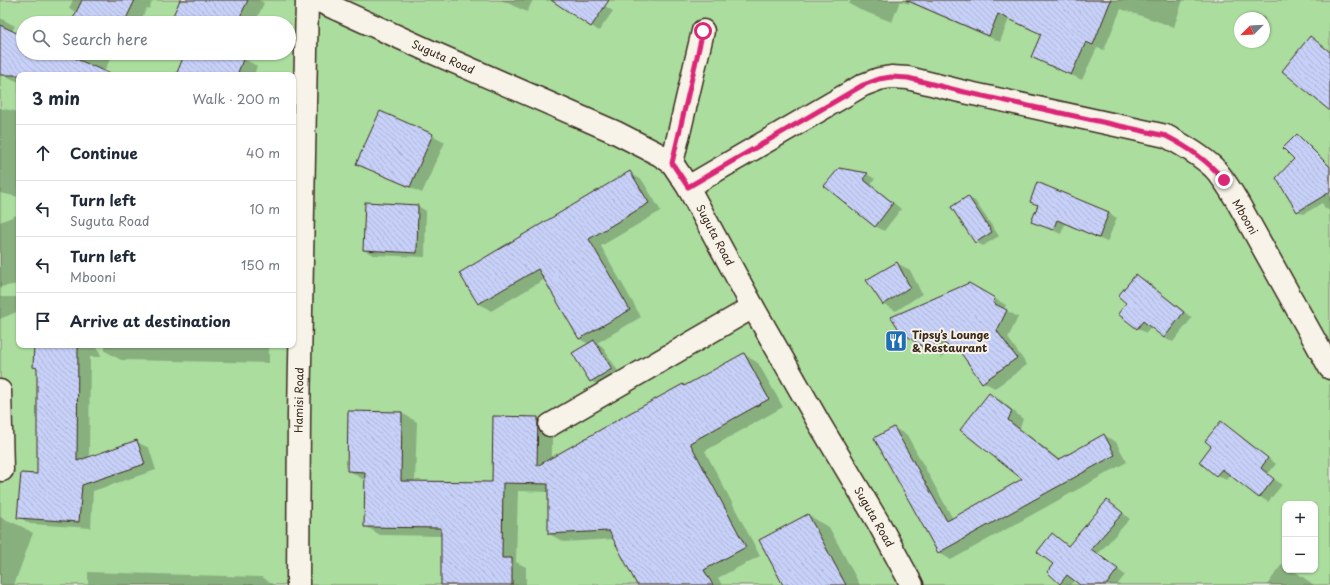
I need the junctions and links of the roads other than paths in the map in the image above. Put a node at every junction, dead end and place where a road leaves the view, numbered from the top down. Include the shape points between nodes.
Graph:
1 (307, 0) edge
2 (317, 0) edge
3 (703, 31) dead end
4 (672, 163) junction
5 (688, 187) junction
6 (753, 307) junction
7 (1330, 368) edge
8 (0, 391) edge
9 (550, 425) dead end
10 (2, 470) dead end
11 (298, 585) edge
12 (912, 585) edge

1 - 11 street, Hamisi Road
2 - 4 street, Suguta Road via 615,132 660,154
3 - 4 street
4 - 5 street, Suguta Road
5 - 6 street, Suguta Road
5 - 7 street, Mbooni via 863,85 891,77 908,78 1166,136 1190,149 1224,180
6 - 9 street
6 - 12 street, Suguta Road
8 - 10 street

